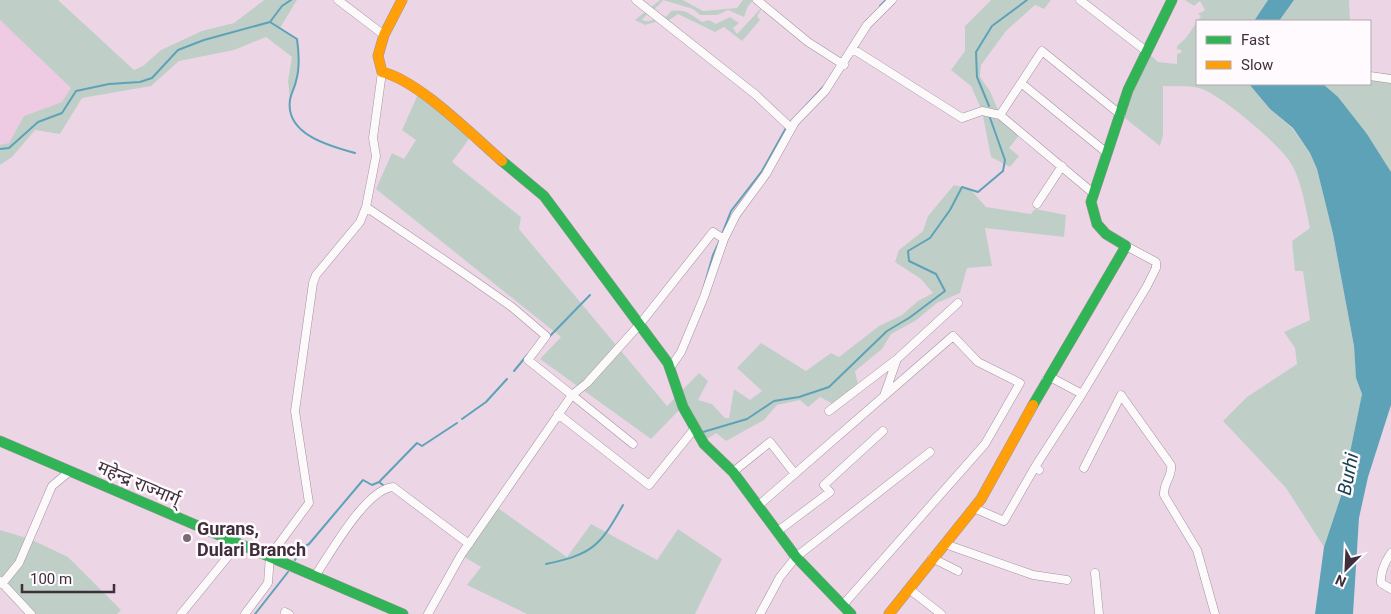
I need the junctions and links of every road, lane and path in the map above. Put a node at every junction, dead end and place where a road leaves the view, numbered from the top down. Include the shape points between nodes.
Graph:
1 (338, 0) edge
2 (402, 0) edge
3 (636, 0) edge
4 (757, 0) edge
5 (892, 0) edge
6 (1080, 0) edge
7 (1172, 0) edge
8 (384, 36) junction
9 (853, 49) junction
10 (1146, 52) junction
11 (844, 65) junction
12 (382, 72) junction
13 (1371, 76) edge
14 (1391, 79) edge
15 (1021, 83) junction
16 (1121, 114) junction
17 (1000, 115) junction
18 (791, 128) junction
19 (1107, 153) junction
20 (1062, 166) junction
21 (1093, 193) junction
22 (1037, 204) dead end
23 (366, 207) junction
24 (724, 239) junction
25 (1126, 246) junction
26 (958, 303) dead end
27 (640, 324) junction
28 (897, 359) junction
29 (670, 368) junction
30 (1046, 380) junction
31 (1082, 394) junction
32 (572, 395) junction
33 (884, 398) junction
34 (829, 411) dead end
35 (558, 414) junction
36 (695, 428) junction
37 (883, 431) dead end
38 (0, 441) edge
39 (633, 444) dead end
40 (930, 452) dead end
41 (1084, 468) dead end
42 (70, 471) junction
43 (733, 472) junction
44 (794, 474) junction
45 (759, 504) junction
46 (974, 508) junction
47 (778, 531) junction
48 (239, 543) junction
49 (469, 544) junction
50 (945, 544) junction
51 (1391, 553) edge
52 (270, 556) junction
53 (796, 557) junction
54 (932, 558) junction
55 (958, 571) dead end
56 (1095, 573) dead end
57 (315, 576) junction
58 (1067, 580) dead end
59 (1, 583) edge
60 (909, 589) junction
61 (1391, 589) edge
62 (842, 606) junction
63 (248, 613) edge
64 (31, 614) edge
65 (181, 614) edge
66 (403, 614) edge
67 (428, 614) edge
68 (760, 614) edge
69 (851, 614) edge
70 (889, 614) edge
71 (941, 614) edge
72 (1099, 614) edge
73 (1215, 614) edge

1 - 8 street
2 - 8 main road
3 - 18 street via 756,95
4 - 11 street via 808,42
5 - 9 street via 867,26
6 - 10 street
7 - 10 main road
8 - 12 main road via 378,56
9 - 11 street
9 - 17 street via 962,118 982,111
10 - 16 main road
11 - 18 street via 826,91
12 - 23 street via 373,138 376,156
12 - 27 main road via 395,75 430,100 544,196
13 - 14 street
15 - 16 street via 1042,51
15 - 17 street
15 - 19 street
16 - 19 main road
17 - 20 street
18 - 24 street
19 - 21 main road
20 - 21 street
20 - 22 street
21 - 25 main road via 1090,208 1098,228
23 - 32 street via 512,307 546,336 528,360
23 - 52 street via 360,222 316,275 295,411 309,503
24 - 27 street via 713,232
24 - 29 street via 681,352
25 - 30 main road
25 - 31 street via 1156,262 1156,268
26 - 28 street
27 - 29 main road
27 - 32 street
28 - 33 street
28 - 34 street
29 - 36 main road via 683,407
30 - 31 street via 1052,378
30 - 46 main road
31 - 46 street via 1004,521
32 - 35 street
32 - 39 street
33 - 44 street
33 - 62 street via 953,336 978,362 1020,383 985,444
35 - 36 street via 649,485
35 - 49 street
36 - 43 main road via 704,444
37 - 47 street via 824,485 830,492
38 - 42 main road, महेन्द्र राज्मार्ग्
40 - 53 street
41 - 73 street via 1121,394 1171,465 1164,495 1197,550
42 - 48 main road, महेन्द्र राज्मार्ग्
42 - 59 street via 52,486 19,564
43 - 44 street via 770,442
43 - 45 main road
44 - 45 street
45 - 47 main road
46 - 50 main road
47 - 53 main road
48 - 52 main road, महेन्द्र राज्मार्ग्
48 - 65 street
49 - 57 street via 393,488 385,488 356,517
49 - 67 street
50 - 54 main road
50 - 58 street via 1033,575
51 - 61 street via 1381,580
52 - 57 main road, महेन्द्र राज्मार्ग्
52 - 63 street via 268,583
53 - 62 main road
53 - 68 street via 780,576
54 - 55 street
54 - 60 main road
56 - 72 street
57 - 66 main road, महेन्द्र राज्मार्ग्
59 - 64 street
60 - 70 main road
60 - 71 street
62 - 69 main road

